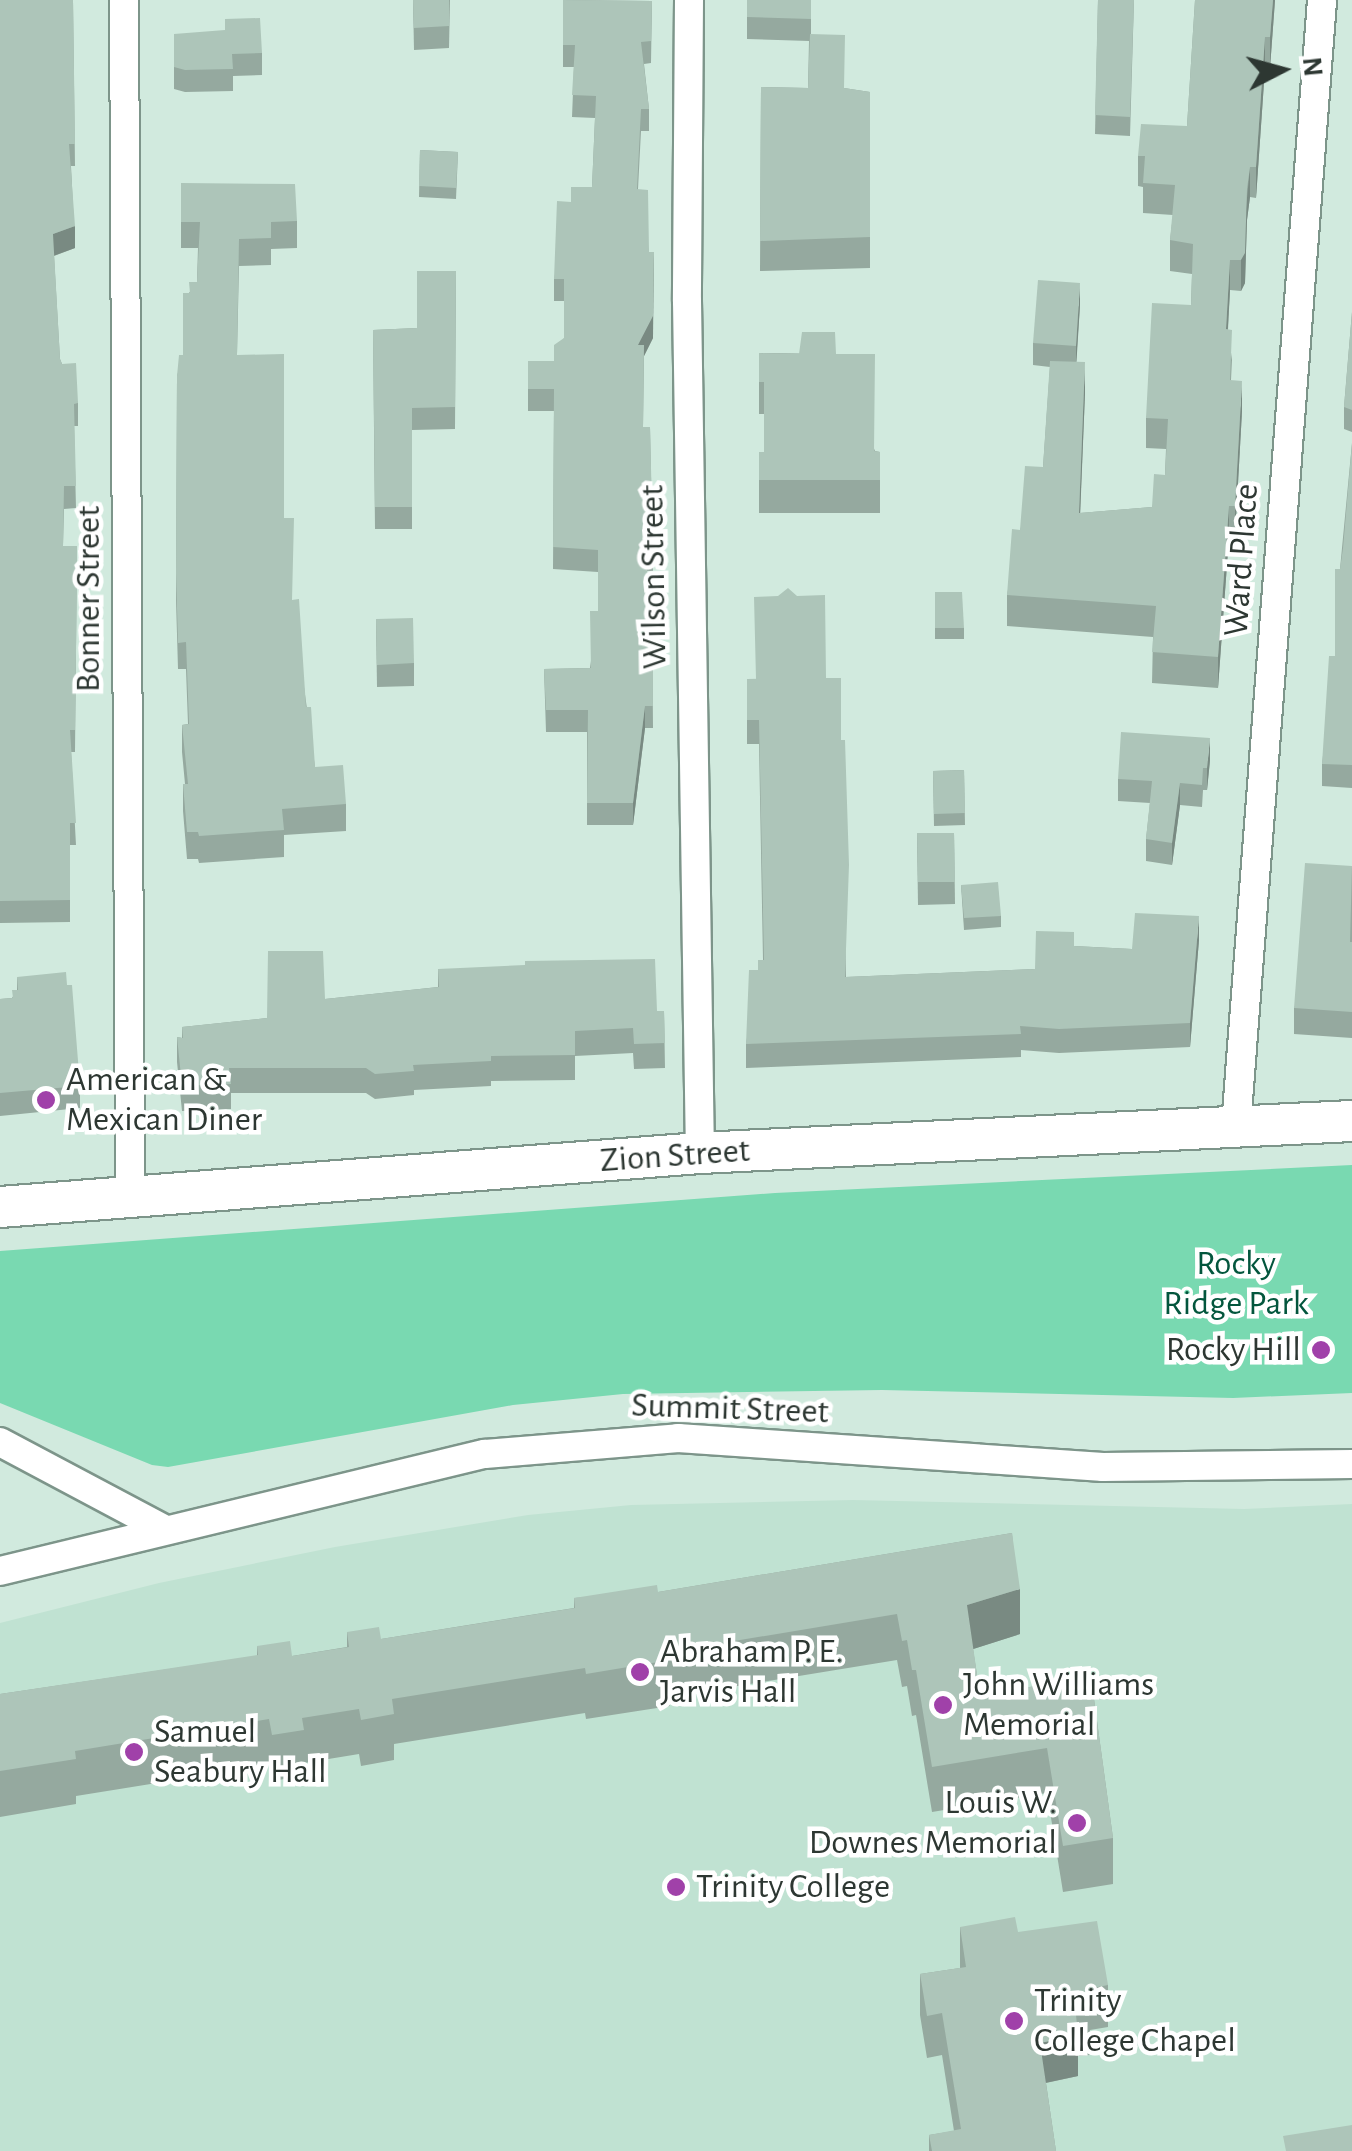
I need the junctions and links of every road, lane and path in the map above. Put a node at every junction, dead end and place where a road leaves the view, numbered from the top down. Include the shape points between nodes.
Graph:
1 (124, 0) edge
2 (689, 0) edge
3 (1322, 0) edge
4 (1352, 1121) edge
5 (1236, 1126) junction
6 (700, 1153) junction
7 (130, 1197) junction
8 (0, 1207) edge
9 (0, 1442) edge
10 (1352, 1464) edge
11 (162, 1528) junction
12 (0, 1571) edge

1 - 7 street, Bonner Street
2 - 6 street, Wilson Street
3 - 5 street, Ward Place
4 - 5 main road, Zion Street
5 - 6 main road, Zion Street
6 - 7 main road, Zion Street
7 - 8 main road, Zion Street
9 - 11 street
10 - 11 street, Summit Street via 1103,1467 678,1438 485,1454
11 - 12 street, Summit Street

